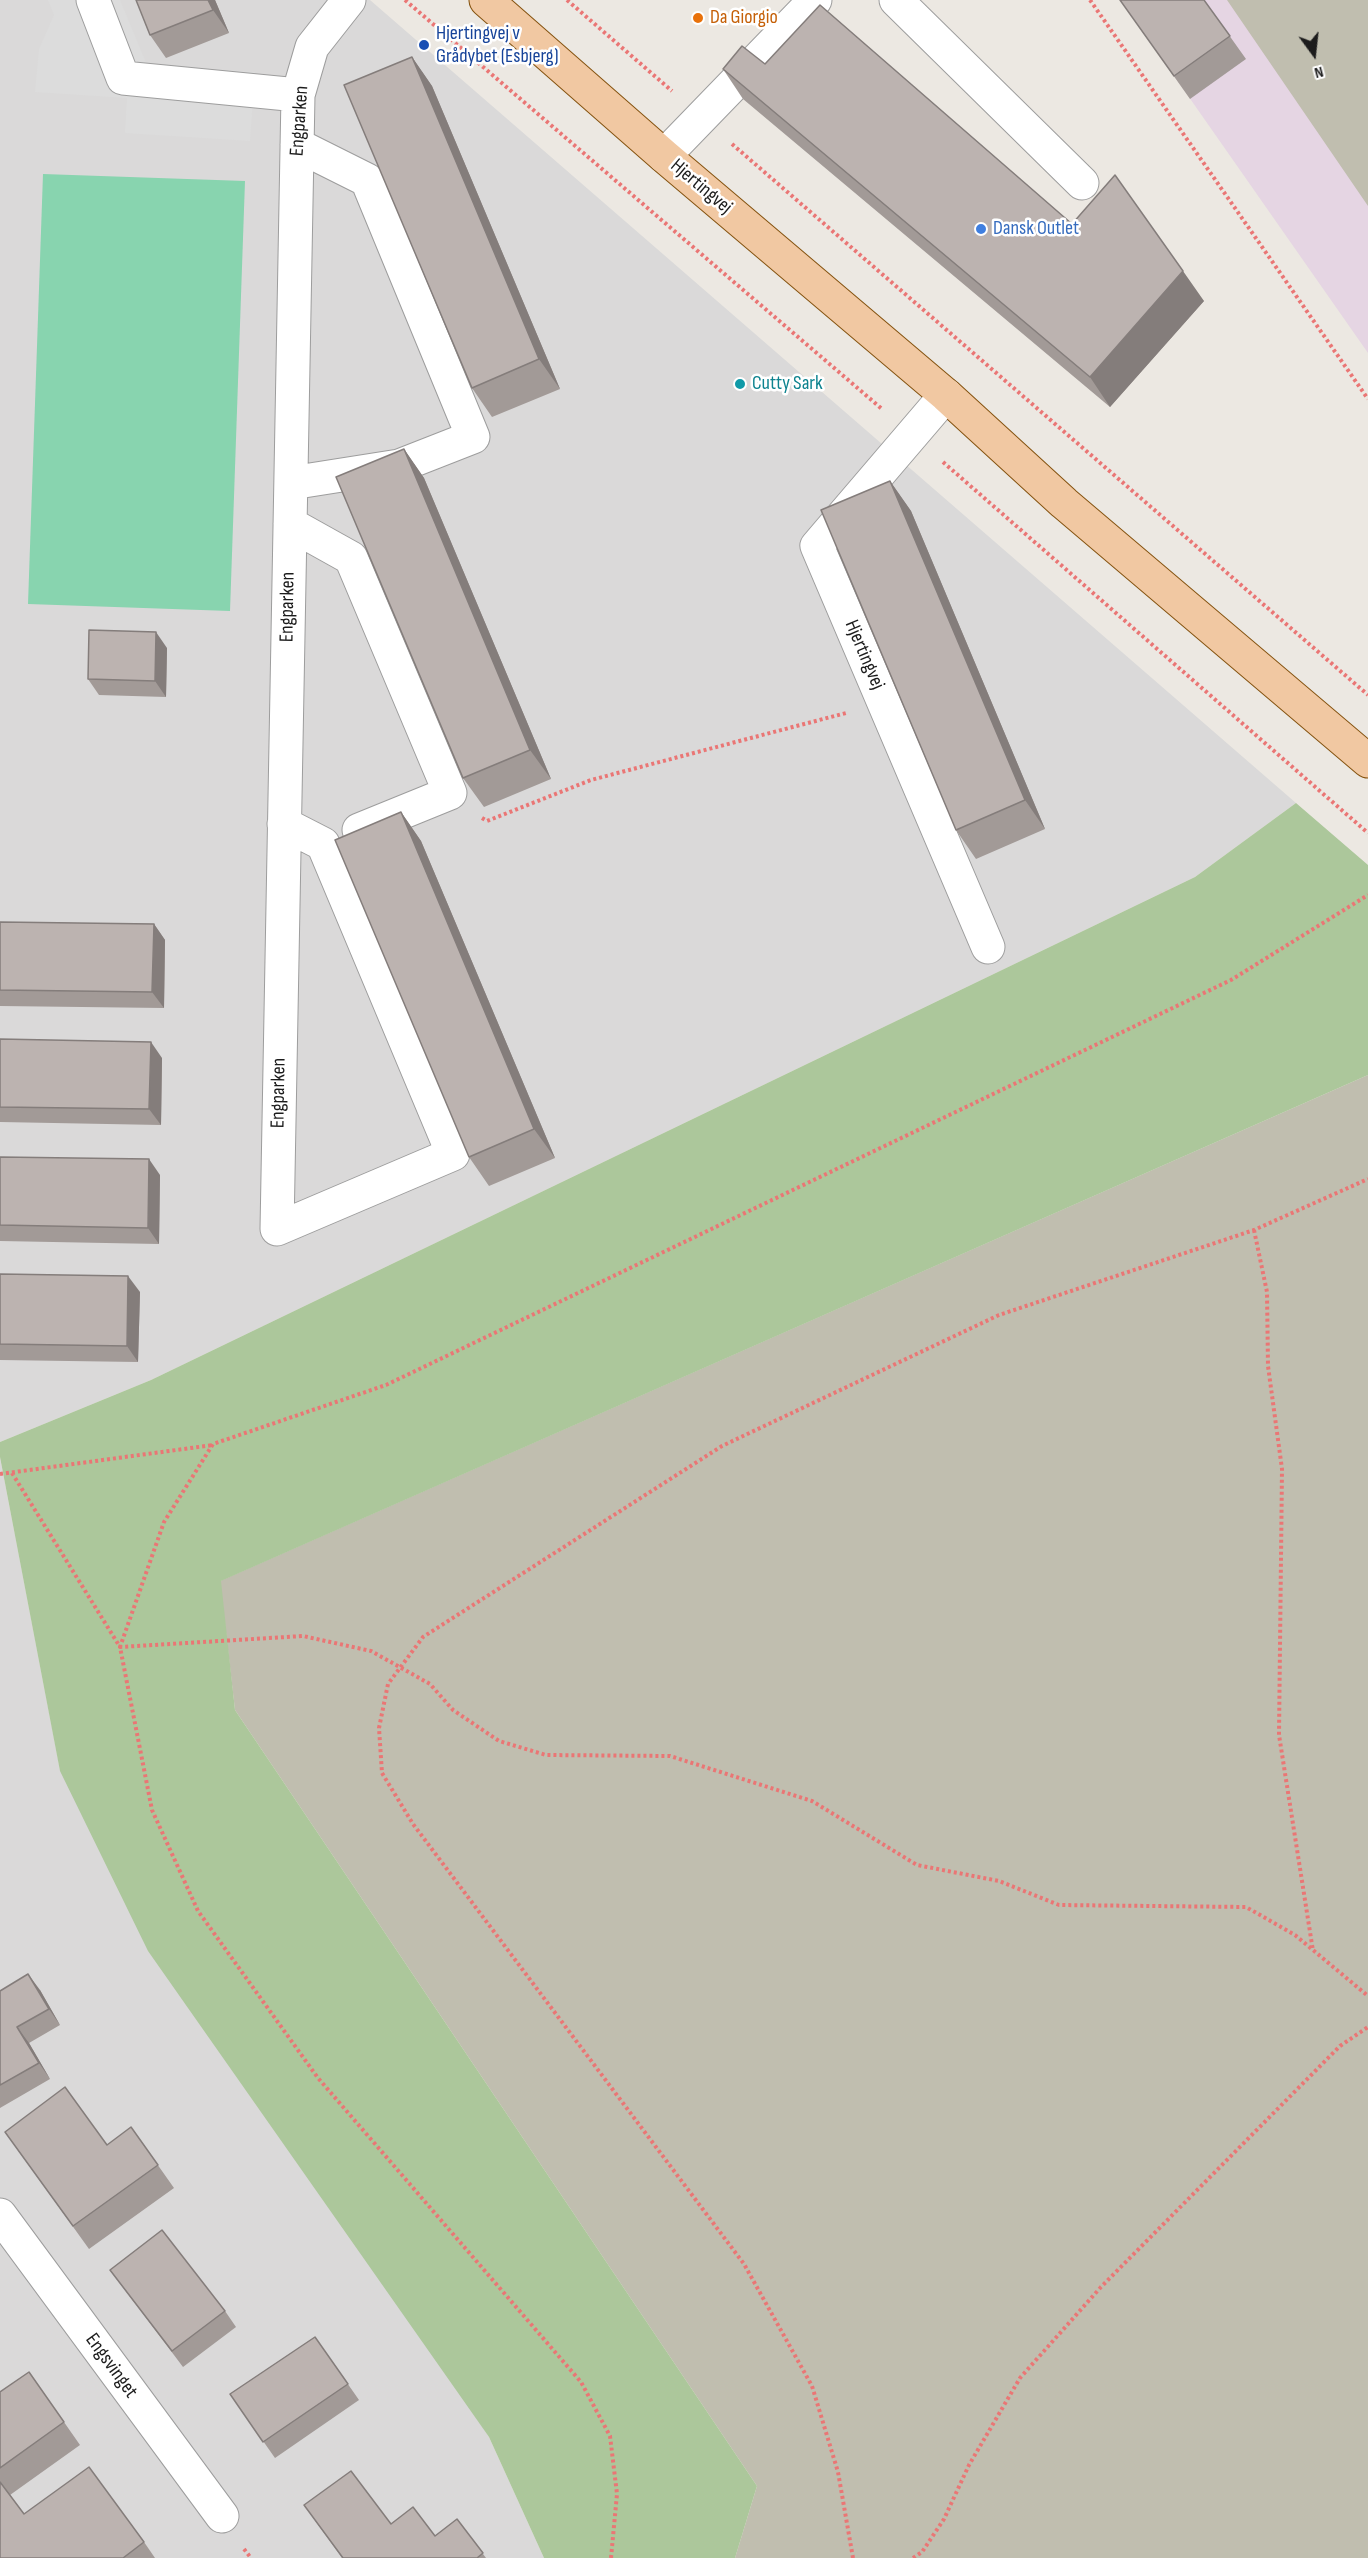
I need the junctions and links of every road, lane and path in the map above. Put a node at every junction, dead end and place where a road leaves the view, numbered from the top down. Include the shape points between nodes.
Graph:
1 (93, 0) edge
2 (349, 0) edge
3 (486, 0) edge
4 (567, 0) edge
5 (814, 0) edge
6 (896, 0) edge
7 (1090, 0) edge
8 (298, 95) junction
9 (700, 116) junction
10 (297, 144) junction
11 (664, 156) junction
12 (1082, 183) dead end
13 (946, 395) junction
14 (1368, 399) edge
15 (291, 483) junction
16 (290, 524) junction
17 (1368, 695) edge
18 (884, 702) junction
19 (1368, 761) edge
20 (450, 793) junction
21 (284, 824) junction
22 (323, 844) junction
23 (1368, 895) edge
24 (988, 947) dead end
25 (1368, 1179) edge
26 (1254, 1230) junction
27 (213, 1444) junction
28 (12, 1473) junction
29 (0, 1474) edge
30 (120, 1647) junction
31 (400, 1668) junction
32 (1313, 1952) junction
33 (1368, 1996) edge
34 (1368, 2027) edge
35 (0, 2216) edge
36 (222, 2516) dead end
37 (611, 2558) edge
38 (853, 2558) edge
39 (913, 2558) edge

1 - 8 street via 123,78
2 - 8 street, Engparken via 312,47
3 - 11 main road, Hjertingvej
4 - 9 path
5 - 9 street
6 - 12 street
7 - 14 path
8 - 10 street, Engparken
9 - 11 street
9 - 17 path
10 - 15 street, Engparken
10 - 15 street via 367,180 473,437 399,466
11 - 13 main road, Hjertingvej
13 - 18 street, Hjertingvej via 817,546
13 - 19 main road, Hjertingvej via 1064,504
15 - 16 street, Engparken
16 - 20 street via 351,558
16 - 21 street, Engparken
18 - 20 path via 591,780 487,821
18 - 24 street, Hjertingvej
20 - 22 street
21 - 22 street
21 - 22 street, Engparken via 277,1229 453,1154
23 - 27 path via 1231,980 397,1380
25 - 26 path
26 - 31 path via 999,1316 722,1446 423,1637
26 - 32 path via 1267,1292 1268,1366 1282,1469 1279,1735
27 - 28 path
27 - 30 path via 164,1522
28 - 29 path
28 - 30 path
30 - 31 path via 303,1636 371,1651
30 - 37 path via 152,1810 198,1911 318,2078 581,2382 591,2400 610,2436 613,2459 617,2494
31 - 32 path via 430,1684 453,1710 499,1741 527,1750 546,1755 670,1756 812,1801 917,1865 999,1881 1059,1905 1246,1907 1295,1935
31 - 38 path via 388,1684 379,1728 382,1773 420,1834 744,2264 812,2386 838,2472
32 - 33 path
34 - 39 path via 1331,2054 1101,2287 1020,2378 969,2465 944,2519 922,2552
35 - 36 street, Engsvinget

